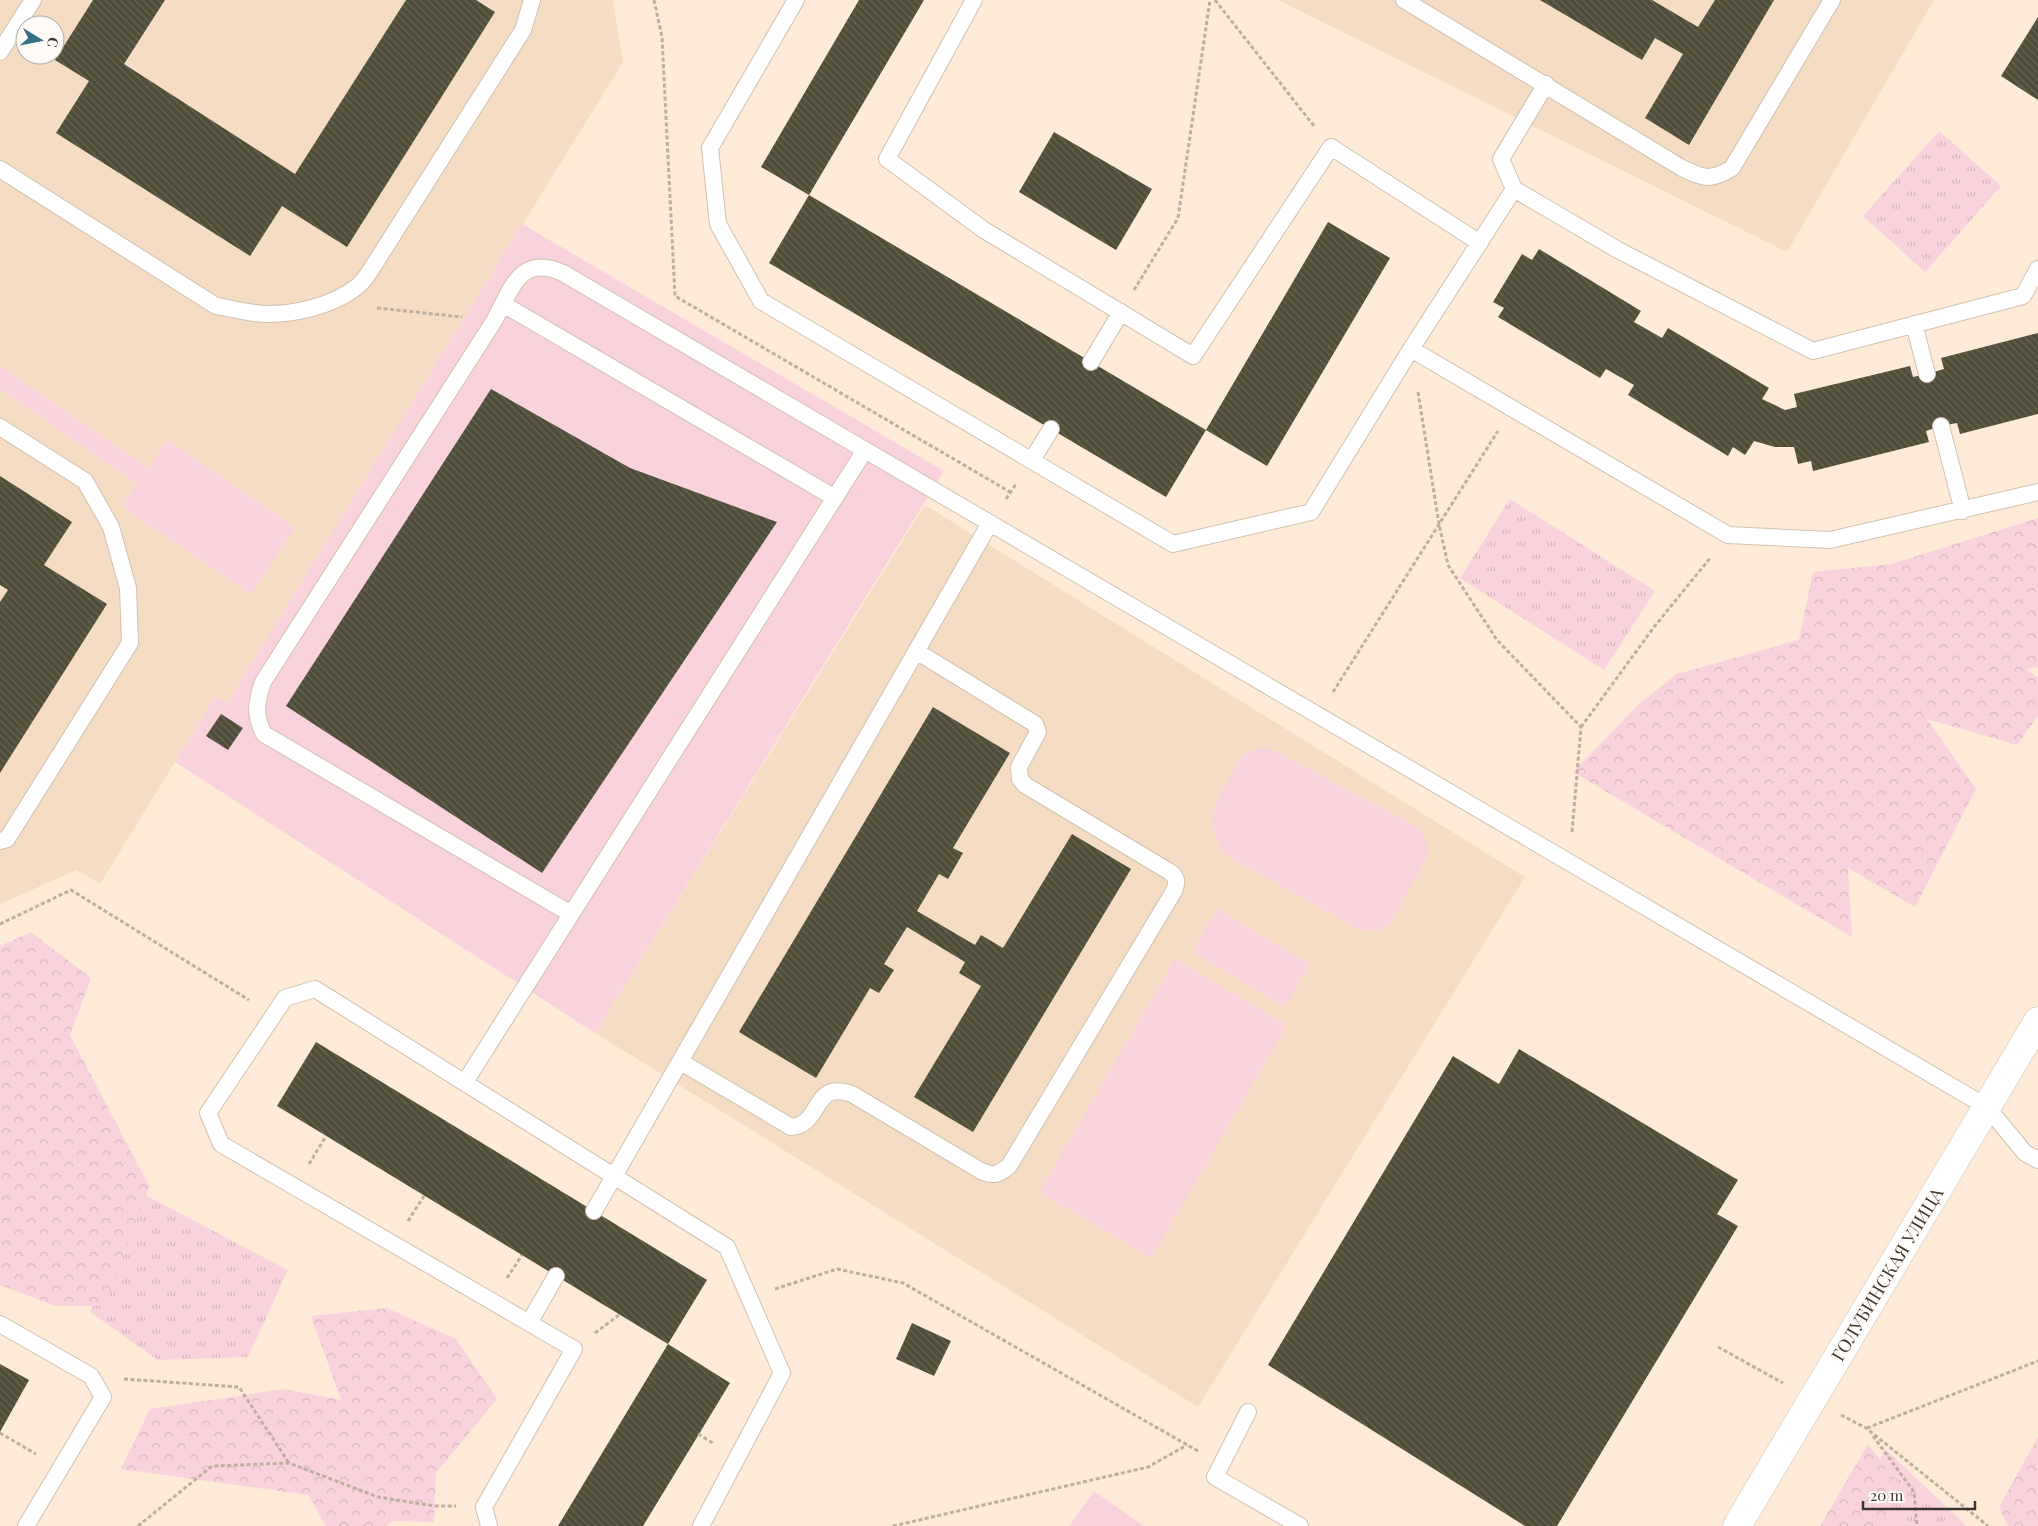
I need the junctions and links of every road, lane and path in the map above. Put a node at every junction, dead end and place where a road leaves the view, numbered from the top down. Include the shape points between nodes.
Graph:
1 (33, 0) edge
2 (532, 0) edge
3 (796, 0) edge
4 (974, 0) edge
5 (1210, 0) edge
6 (1215, 0) edge
7 (1404, 0) edge
8 (1832, 0) edge
9 (0, 52) edge
10 (1546, 84) junction
11 (1331, 147) junction
12 (0, 169) edge
13 (1514, 189) junction
14 (1480, 243) junction
15 (2038, 269) edge
16 (326, 303) junction
17 (503, 304) junction
18 (1121, 312) junction
19 (494, 321) junction
20 (1914, 324) junction
21 (1411, 349) junction
22 (1091, 362) dead end
23 (1927, 374) dead end
24 (1512, 408) junction
25 (1941, 426) dead end
26 (0, 427) edge
27 (1051, 429) dead end
28 (865, 450) junction
29 (1032, 460) junction
30 (2038, 492) edge
31 (835, 498) junction
32 (1963, 511) junction
33 (990, 523) junction
34 (1439, 524) junction
35 (1728, 535) junction
36 (916, 651) junction
37 (1318, 715) junction
38 (1581, 727) junction
39 (0, 841) edge
40 (1570, 863) junction
41 (571, 914) junction
42 (0, 924) edge
43 (273, 1015) junction
44 (2038, 1021) edge
45 (680, 1062) junction
46 (465, 1082) junction
47 (1987, 1107) junction
48 (2038, 1160) edge
49 (614, 1176) junction
50 (594, 1211) dead end
51 (556, 1276) dead end
52 (749, 1297) junction
53 (529, 1323) junction
54 (0, 1324) edge
55 (1718, 1347) dead end
56 (2038, 1361) edge
57 (91, 1376) junction
58 (1792, 1388) dead end
59 (1834, 1411) dead end
60 (1248, 1412) dead end
61 (1866, 1428) junction
62 (0, 1433) edge
63 (1187, 1445) junction
64 (289, 1463) junction
65 (1221, 1465) junction
66 (61, 1468) junction
67 (435, 1506) dead end
68 (26, 1526) edge
69 (138, 1526) edge
70 (489, 1526) edge
71 (701, 1526) edge
72 (893, 1526) edge
73 (1300, 1526) edge
74 (1737, 1526) edge
75 (1917, 1526) edge
76 (1988, 1526) edge

1 - 9 lane
2 - 16 lane via 523,30 380,257 361,284
3 - 29 lane via 710,148 718,224 761,301
4 - 18 lane via 887,159 984,230
5 - 18 path via 1178,218
6 - 11 path
7 - 10 lane
8 - 10 lane via 1732,168 1716,178 1700,177 1682,168
10 - 13 lane via 1501,159
11 - 14 lane
11 - 18 lane via 1193,356
12 - 16 lane via 216,306 256,313 293,312
13 - 14 lane
13 - 20 lane via 1618,250 1813,352
14 - 21 lane
15 - 20 lane via 2023,296
16 - 19 path
17 - 19 lane
17 - 28 lane via 520,276 530,268 549,266
17 - 31 lane
18 - 22 lane
19 - 41 lane via 263,682 256,700 257,720 264,734
20 - 23 lane
21 - 24 lane
21 - 29 lane via 1311,512 1173,544
21 - 34 path
24 - 34 path
24 - 35 lane
25 - 32 lane
26 - 39 lane via 85,481 111,527 128,588 130,643 7,839
27 - 29 lane
28 - 31 lane
28 - 33 lane
29 - 33 path
30 - 32 lane
31 - 41 lane
32 - 35 lane via 1830,540
33 - 36 lane
33 - 37 lane
34 - 37 path
34 - 38 path via 1448,565 1497,640
35 - 38 path via 1654,627
36 - 45 lane
36 - 45 lane via 1035,724 1038,732 1019,767 1020,779 1170,872 1177,883 1174,891 1010,1166 998,1174 989,1175 981,1171 852,1094 830,1091 821,1098 809,1119 800,1126 791,1127
37 - 40 lane
38 - 40 path
40 - 47 lane
41 - 46 lane
42 - 43 path via 71,890
43 - 46 lane via 285,998 315,988
43 - 53 lane via 208,1112 221,1144
44 - 47 street, ГОЛУБИНСКАЯ УЛИЦА
45 - 49 lane
46 - 49 lane
47 - 48 lane via 2025,1153
47 - 74 street, ГОЛУБИНСКАЯ УЛИЦА
49 - 50 lane
49 - 52 lane via 727,1247
51 - 53 lane
52 - 63 path via 837,1269 903,1283
52 - 71 lane via 782,1373
53 - 70 lane via 574,1349 484,1507
54 - 57 lane
55 - 58 path
56 - 61 path
57 - 64 path via 239,1387
57 - 66 lane via 103,1397
59 - 61 path
60 - 65 lane
61 - 75 path via 1885,1449 1914,1492
61 - 76 path
62 - 66 path
63 - 65 path
63 - 72 path via 1148,1467
64 - 67 path via 378,1497
64 - 69 path via 212,1466
65 - 73 lane via 1215,1477
66 - 68 lane

